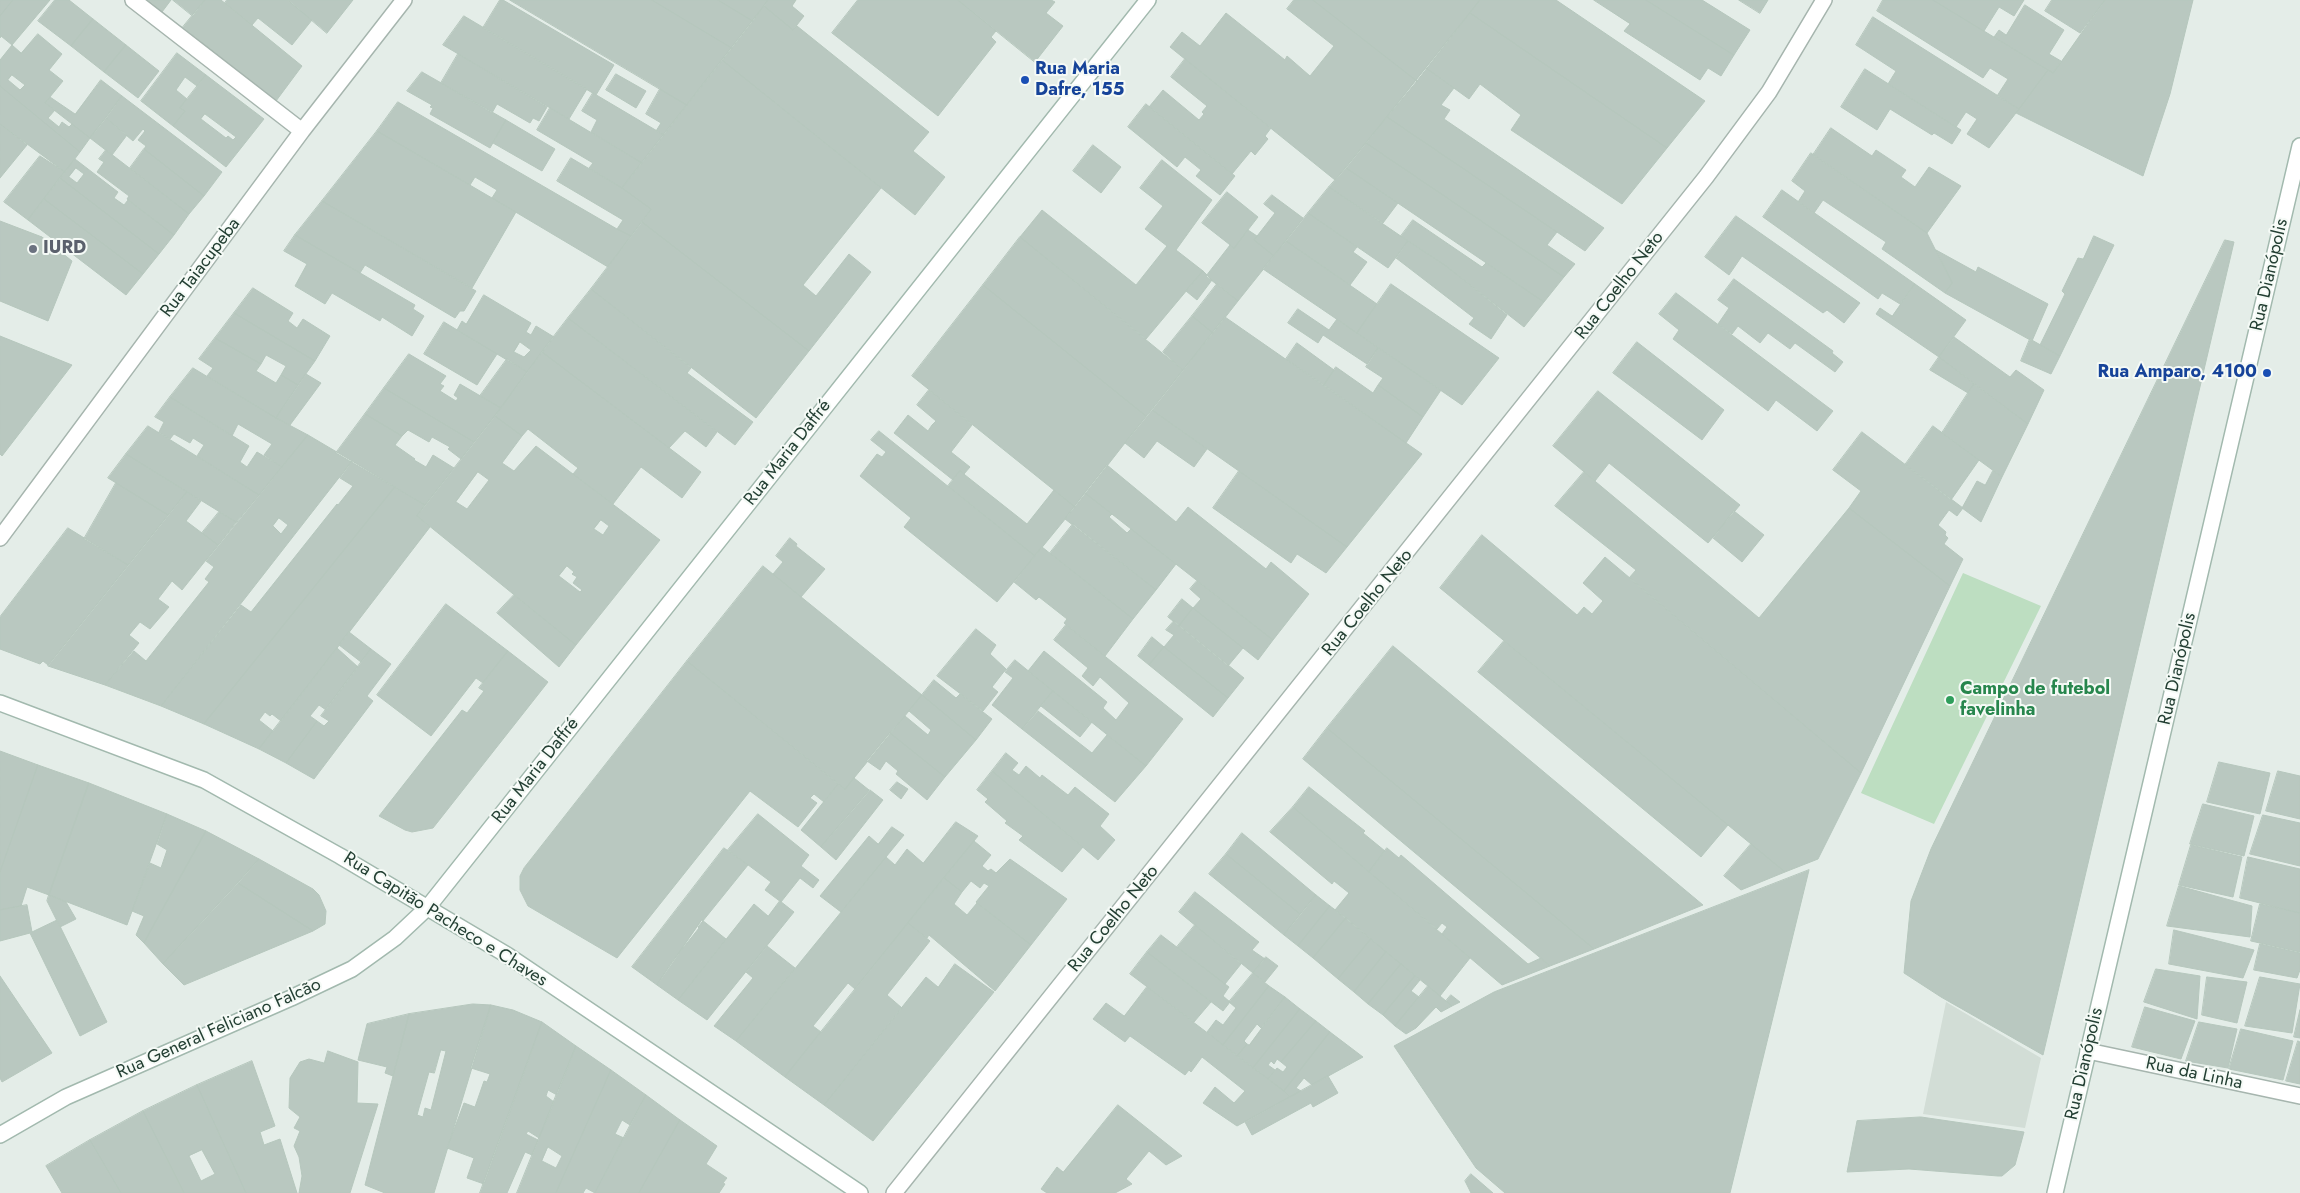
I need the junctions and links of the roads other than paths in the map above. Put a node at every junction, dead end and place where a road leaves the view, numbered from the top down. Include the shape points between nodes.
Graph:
1 (134, 0) edge
2 (404, 0) edge
3 (1148, 0) edge
4 (1824, 0) edge
5 (302, 131) junction
6 (2300, 147) edge
7 (0, 538) edge
8 (0, 703) edge
9 (428, 907) junction
10 (2088, 1051) junction
11 (2300, 1096) edge
12 (0, 1136) edge
13 (860, 1193) edge
14 (894, 1193) edge
15 (2055, 1193) edge

1 - 5 street
2 - 5 street, Rua Taiacupeba
3 - 9 street, Rua Maria Daffré
4 - 14 street, Rua Coelho Neto via 1769,92 1706,178
5 - 7 street, Rua Taiacupeba
6 - 10 street, Rua Dianópolis
8 - 9 street, Rua Capitão Pacheco e Chaves via 204,780
9 - 12 street, Rua General Feliciano Falcão via 395,938 352,969 66,1097
9 - 13 street, Rua Capitão Pacheco e Chaves via 507,956
10 - 11 street, Rua da Linha
10 - 15 street, Rua Dianópolis

